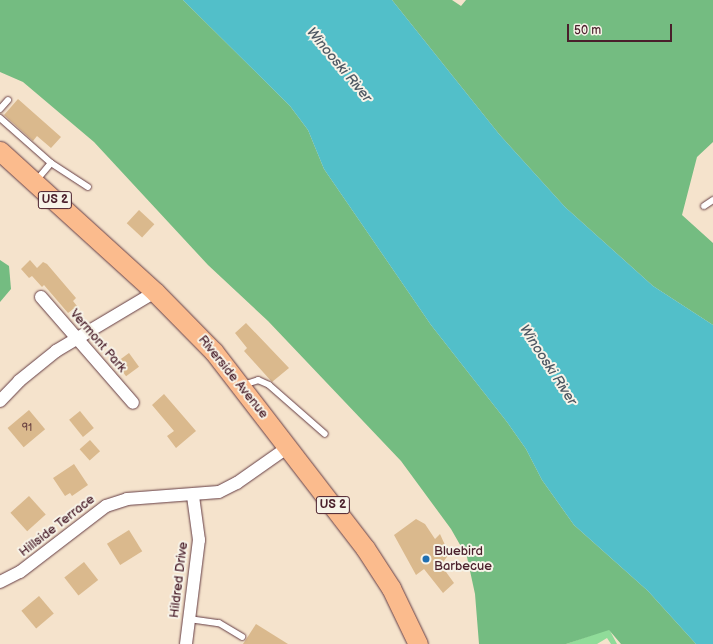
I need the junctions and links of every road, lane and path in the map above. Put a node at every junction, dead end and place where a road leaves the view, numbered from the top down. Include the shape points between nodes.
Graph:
1 (8, 100) dead end
2 (0, 108) edge
3 (0, 118) edge
4 (0, 151) edge
5 (51, 163) junction
6 (35, 182) junction
7 (88, 187) dead end
8 (713, 200) edge
9 (704, 206) dead end
10 (155, 292) junction
11 (41, 297) dead end
12 (77, 339) junction
13 (242, 386) junction
14 (0, 401) edge
15 (133, 403) dead end
16 (325, 434) dead end
17 (288, 447) junction
18 (193, 496) junction
19 (0, 582) edge
20 (189, 618) junction
21 (242, 637) dead end
22 (186, 644) edge
23 (418, 644) edge

1 - 2 lane
3 - 5 lane
4 - 6 main road, Riverside Avenue / US 2
5 - 6 lane
5 - 7 lane
6 - 10 main road, Riverside Avenue / US 2
8 - 9 lane
10 - 12 street
10 - 13 main road, Riverside Avenue / US 2 via 197,333
11 - 12 street, Vermont Park
12 - 14 street via 37,365
12 - 15 street, Vermont Park
13 - 16 lane via 258,380 269,385
13 - 17 main road, Riverside Avenue / US 2
17 - 18 street, Hillside Terrace via 228,488
17 - 23 main road, Riverside Avenue / US 2 via 376,564
18 - 19 street, Hillside Terrace via 127,499 106,506 20,572
18 - 20 street, Hildred Drive via 199,540
20 - 21 lane via 219,623
20 - 22 street, Hildred Drive

